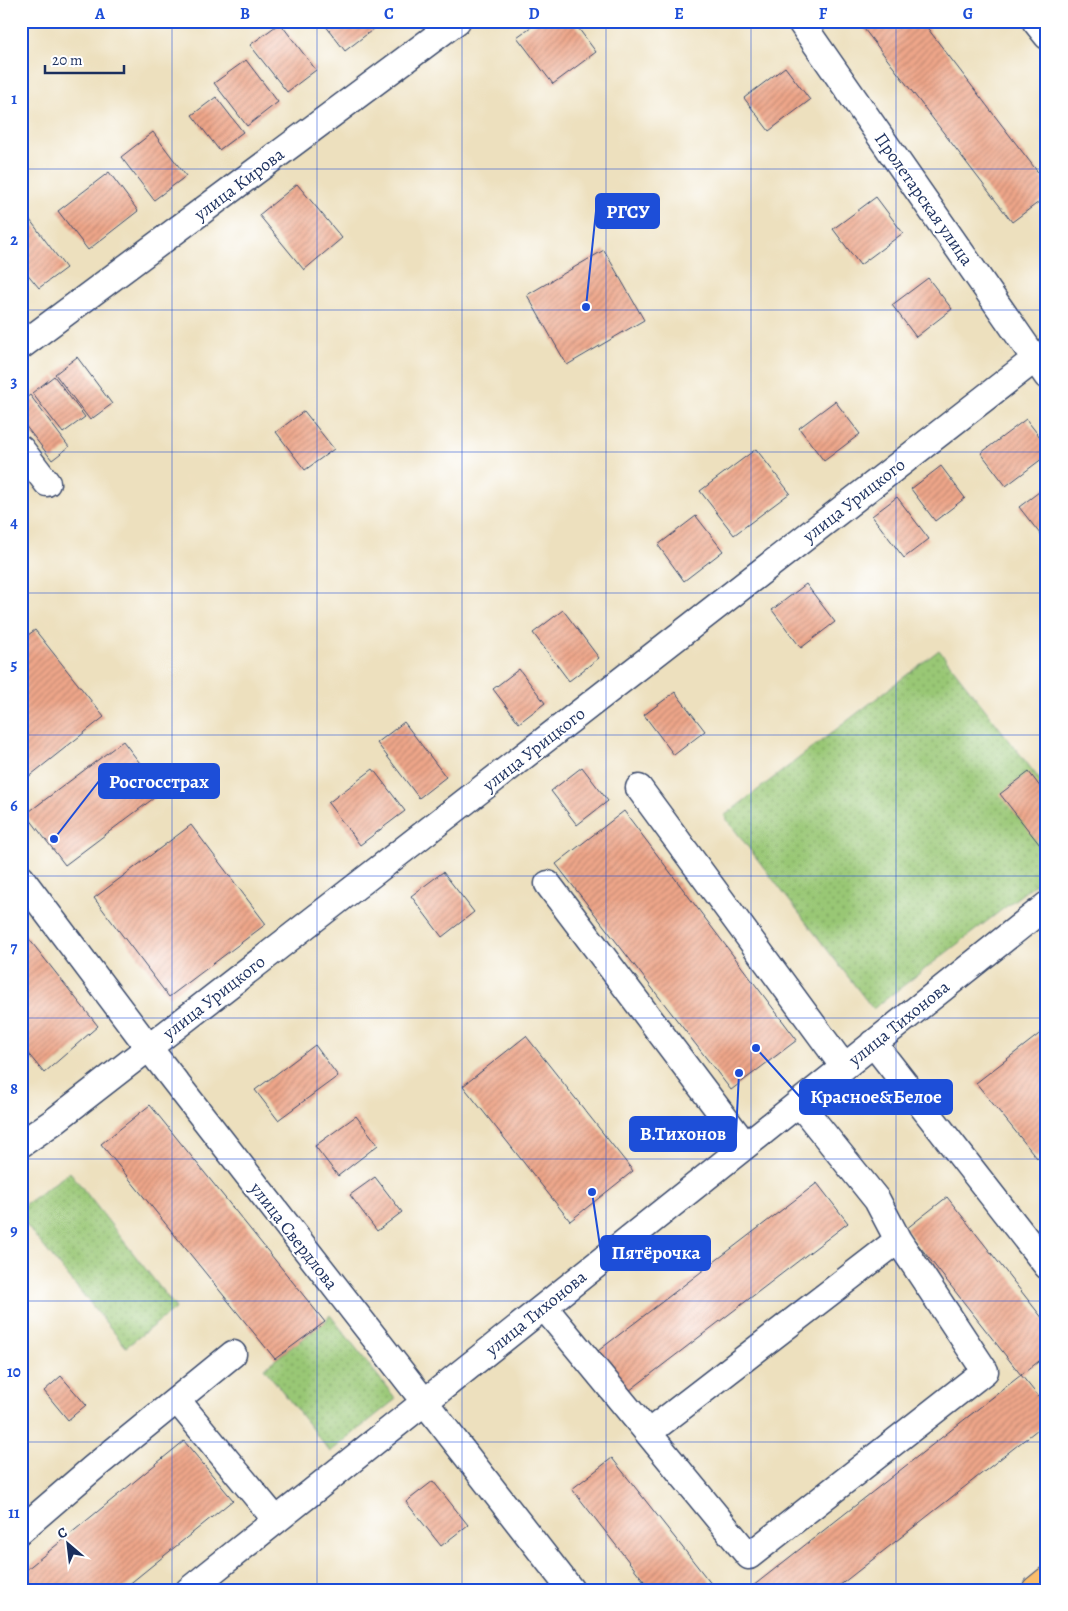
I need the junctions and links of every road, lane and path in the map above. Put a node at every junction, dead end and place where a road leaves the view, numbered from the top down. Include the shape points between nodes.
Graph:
1 (457, 21) edge
2 (800, 21) edge
3 (1035, 21) edge
4 (1047, 36) edge
5 (21, 346) edge
6 (1043, 363) edge
7 (21, 449) edge
8 (47, 483) dead end
9 (639, 788) dead end
10 (21, 878) edge
11 (548, 884) dead end
12 (1047, 905) edge
13 (873, 1043) junction
14 (149, 1048) junction
15 (844, 1067) junction
16 (799, 1102) junction
17 (21, 1144) edge
18 (745, 1145) junction
19 (898, 1240) junction
20 (1043, 1254) edge
21 (544, 1306) junction
22 (233, 1354) dead end
23 (177, 1400) junction
24 (424, 1403) junction
25 (648, 1433) junction
26 (276, 1520) junction
27 (21, 1530) edge
28 (1047, 1581) edge
29 (189, 1590) edge
30 (571, 1590) edge
31 (1036, 1590) edge

1 - 5 street, улица Кирова
2 - 6 street, Пролетарская улица
3 - 4 street
6 - 14 street, улица Урицкого
7 - 8 street
9 - 15 street
10 - 14 street, улица Свердлова
11 - 18 street
12 - 13 street, улица Тихонова
13 - 15 street, улица Тихонова
13 - 20 street
14 - 17 street, улица Урицкого
14 - 24 street, улица Свердлова
15 - 16 street, улица Тихонова
16 - 18 street, улица Тихонова
16 - 19 street via 877,1200
18 - 21 street, улица Тихонова
19 - 25 street
19 - 25 street via 984,1371 749,1556
21 - 24 street, улица Тихонова
21 - 25 street
22 - 23 street
23 - 26 street
23 - 27 street
24 - 26 street, улица Тихонова
24 - 30 street, улица Свердлова
26 - 29 street, улица Тихонова
28 - 31 main road

